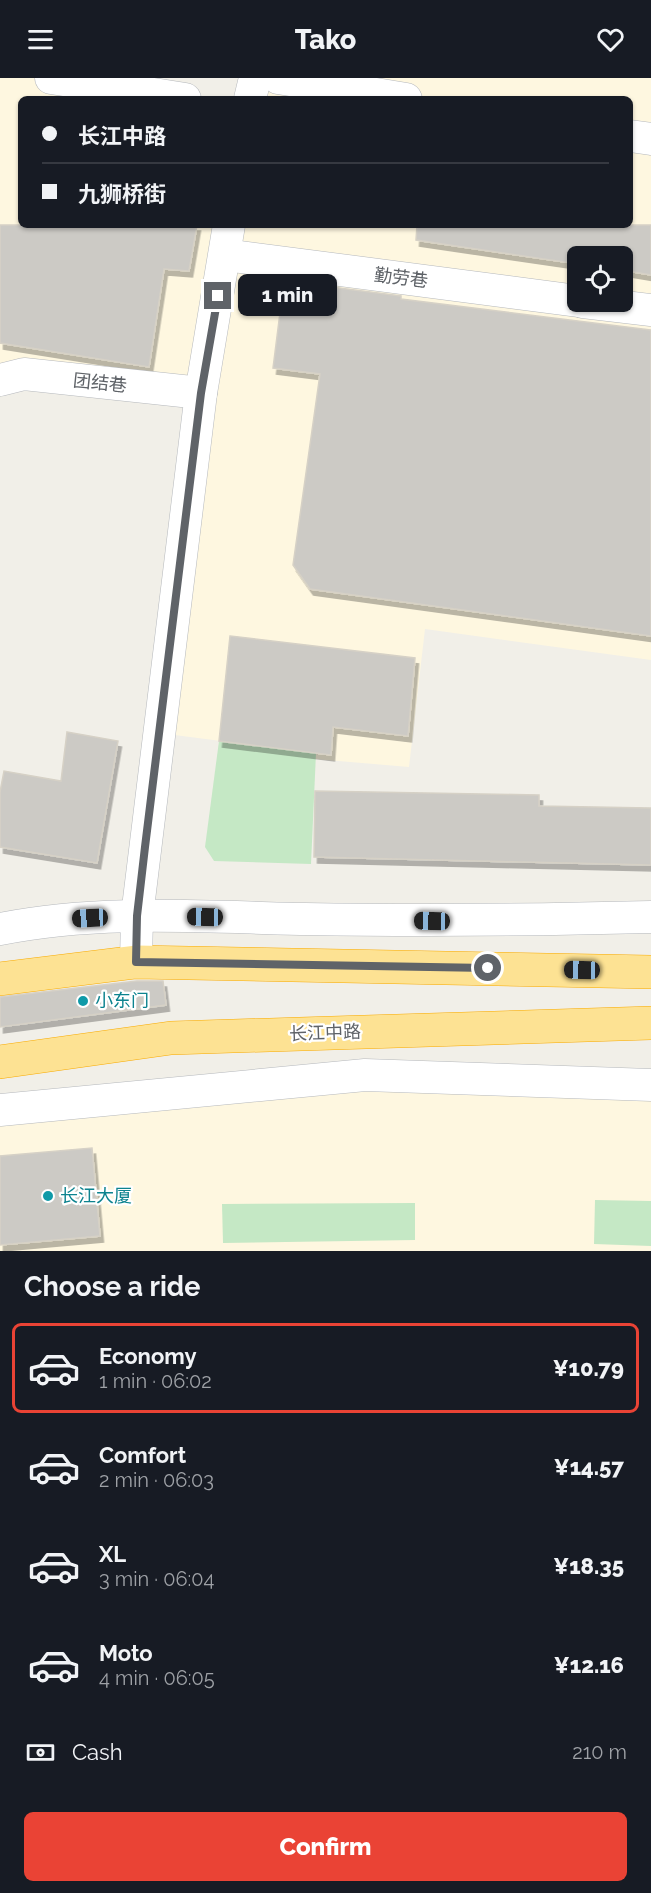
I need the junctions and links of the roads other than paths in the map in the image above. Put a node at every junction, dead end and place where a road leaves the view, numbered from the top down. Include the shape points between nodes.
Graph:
1 (51, 78) edge
2 (255, 78) edge
3 (278, 78) edge
4 (166, 96) edge
5 (251, 96) edge
6 (388, 96) edge
7 (633, 136) edge
8 (651, 139) edge
9 (227, 240) edge
10 (567, 299) edge
11 (633, 308) edge
12 (651, 310) edge
13 (0, 380) edge
14 (201, 393) junction
15 (137, 916) junction
16 (651, 917) edge
17 (0, 929) edge
18 (136, 962) junction
19 (644, 970) edge
20 (0, 980) edge
21 (643, 1025) edge
22 (0, 1062) edge
23 (651, 1085) edge
24 (0, 1110) edge

1 - 4 street
2 - 5 street
3 - 6 street
7 - 8 street
9 - 10 street, 勤劳巷
9 - 14 street
11 - 12 street
13 - 14 street, 团结巷 via 24,374
14 - 15 street
15 - 16 street via 454,921
15 - 17 street via 44,920
15 - 18 street
18 - 19 highway
18 - 20 highway
21 - 22 highway, 长江中路 via 171,1038
23 - 24 street via 365,1075

